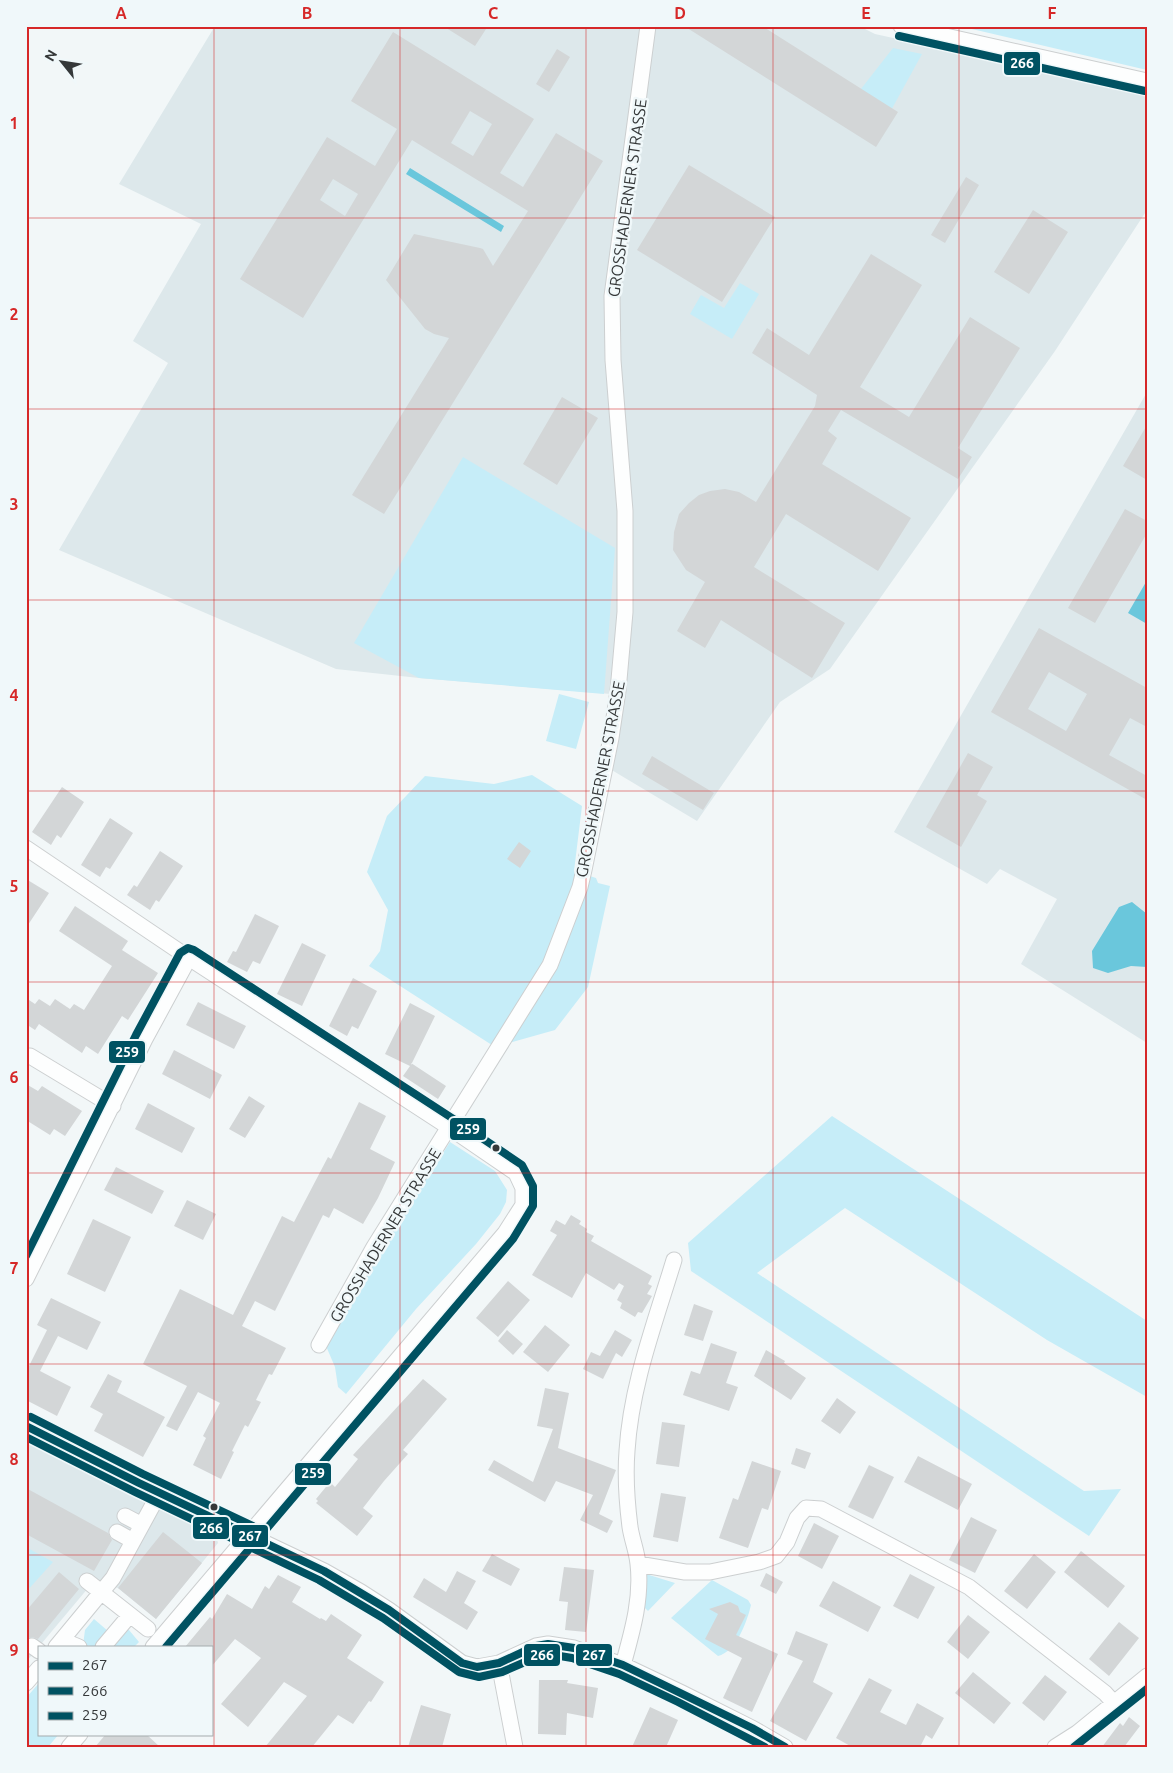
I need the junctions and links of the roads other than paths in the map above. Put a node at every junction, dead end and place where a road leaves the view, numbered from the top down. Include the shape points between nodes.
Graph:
1 (648, 26) edge
2 (902, 26) edge
3 (1147, 82) edge
4 (26, 848) edge
5 (190, 958) junction
6 (26, 1056) edge
7 (113, 1106) junction
8 (450, 1128) junction
9 (674, 1260) dead end
10 (26, 1279) edge
11 (319, 1345) dead end
12 (26, 1426) edge
13 (161, 1499) junction
14 (125, 1516) dead end
15 (142, 1525) junction
16 (116, 1532) dead end
17 (248, 1535) junction
18 (134, 1541) junction
19 (638, 1564) junction
20 (86, 1580) dead end
21 (101, 1592) junction
22 (130, 1615) junction
23 (148, 1629) dead end
24 (59, 1643) edge
25 (75, 1646) edge
26 (104, 1646) edge
27 (154, 1646) edge
28 (499, 1663) junction
29 (622, 1665) junction
30 (1147, 1676) edge
31 (1114, 1703) junction
32 (78, 1736) edge
33 (70, 1747) edge
34 (515, 1747) edge
35 (785, 1747) edge
36 (1054, 1747) edge

1 - 8 street, GROSSHADERNER STRASSE via 612,296 613,360 626,511 626,567 619,681 602,785 580,887 550,965
2 - 3 street
4 - 5 street
5 - 7 street via 145,1039
5 - 8 street
6 - 7 street
7 - 10 street
8 - 11 street, GROSSHADERNER STRASSE via 366,1259
8 - 17 street via 516,1173 523,1188 523,1205 505,1233
9 - 19 street via 643,1362 627,1452 630,1527
12 - 13 street
13 - 15 street
13 - 17 street
14 - 15 street
15 - 18 street
16 - 18 street
17 - 27 street
17 - 28 street via 361,1592 462,1663 477,1667
18 - 21 street
19 - 29 street via 638,1601
19 - 31 street via 685,1572 710,1572 759,1562 776,1556 806,1508 821,1509 968,1587
20 - 21 street
21 - 22 street
21 - 24 street
22 - 23 street
22 - 26 street
24 - 25 street
28 - 29 street via 548,1644 574,1648
28 - 34 street
29 - 35 street
30 - 31 street
31 - 36 street
32 - 33 street

